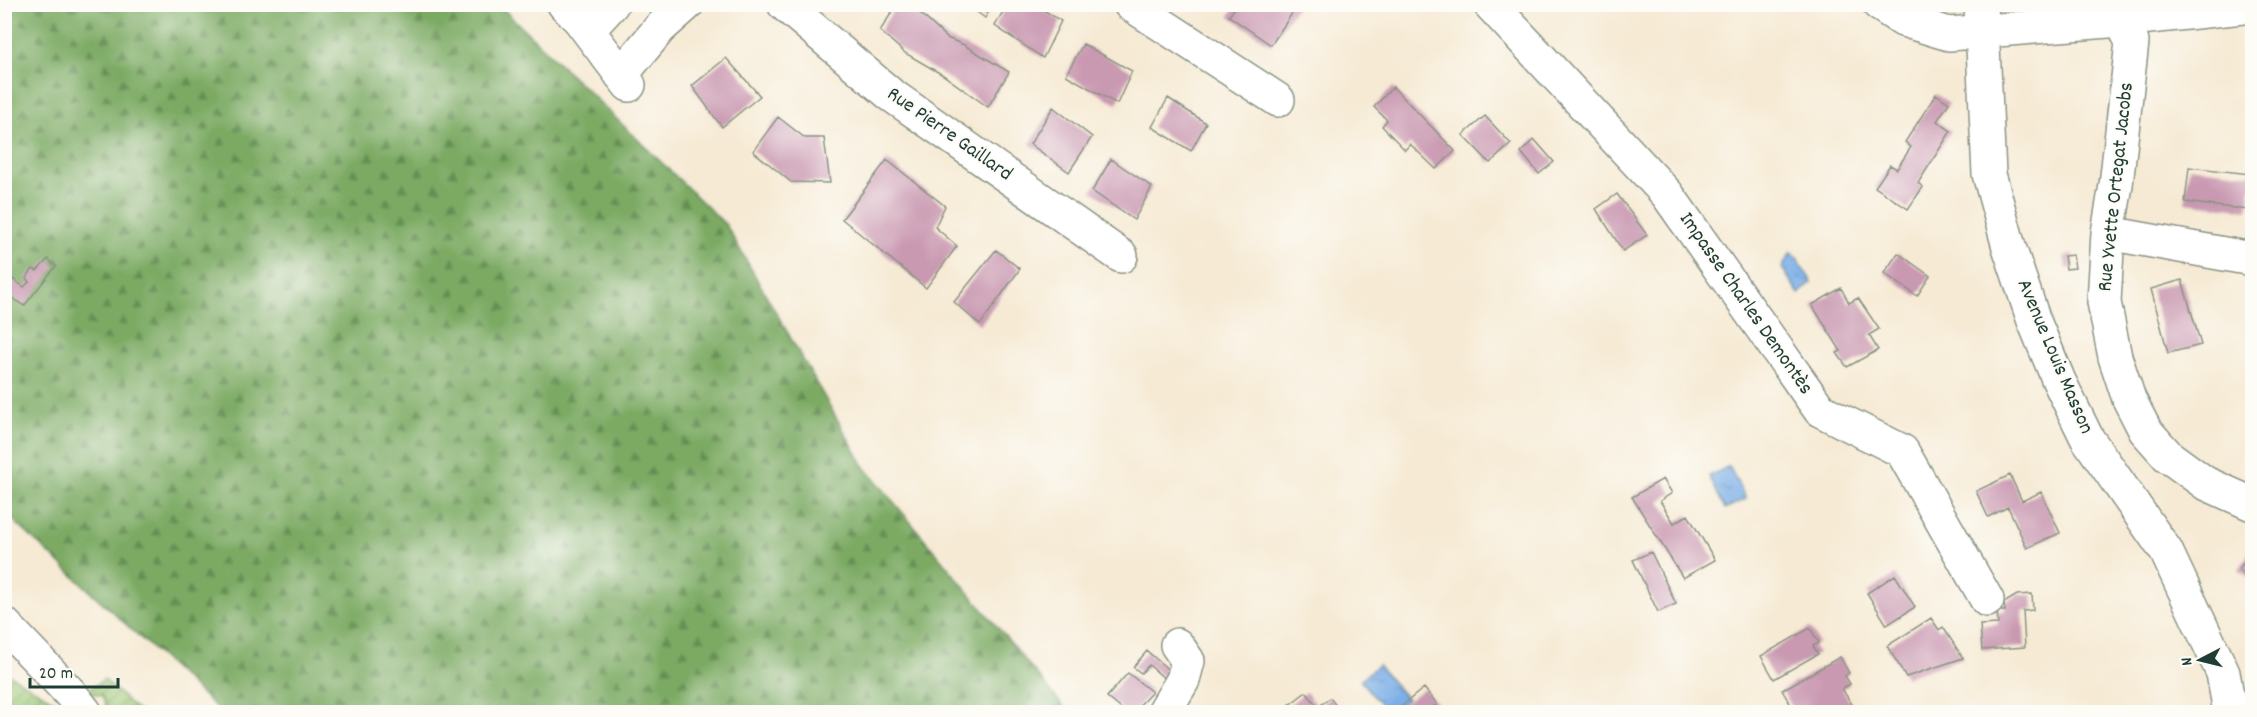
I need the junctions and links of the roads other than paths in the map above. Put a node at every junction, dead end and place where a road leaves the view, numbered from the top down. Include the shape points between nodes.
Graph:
1 (564, 4) edge
2 (612, 4) edge
3 (687, 4) edge
4 (784, 4) edge
5 (1130, 4) edge
6 (1490, 4) edge
7 (1879, 4) edge
8 (2253, 6) edge
9 (1981, 17) edge
10 (2121, 20) junction
11 (588, 30) junction
12 (1278, 100) dead end
13 (2108, 233) junction
14 (1121, 256) dead end
15 (2253, 259) edge
16 (2253, 504) edge
17 (1987, 600) dead end
18 (4, 624) edge
19 (1176, 645) dead end
20 (85, 712) edge
21 (1164, 712) edge
22 (2230, 712) edge

1 - 11 street
2 - 11 street
3 - 11 street via 660,28 625,80
4 - 14 street, Rue Pierre Gaillard via 890,94
5 - 12 street
6 - 17 street, Impasse Charles Demontès via 1667,194 1820,410 1902,451
7 - 9 street via 1903,20 1949,34
8 - 10 street
9 - 10 street
9 - 22 street, Avenue Louis Masson via 1989,174 2034,321 2087,438 2166,551 2223,673
10 - 13 street, Rue Yvette Ortegat Jacobs via 2132,42
13 - 15 street
13 - 16 street, Rue Yvette Ortegat Jacobs via 2104,302 2115,357 2129,399 2145,430 2168,456 2205,483
18 - 20 street
19 - 21 street via 1188,661 1183,680

